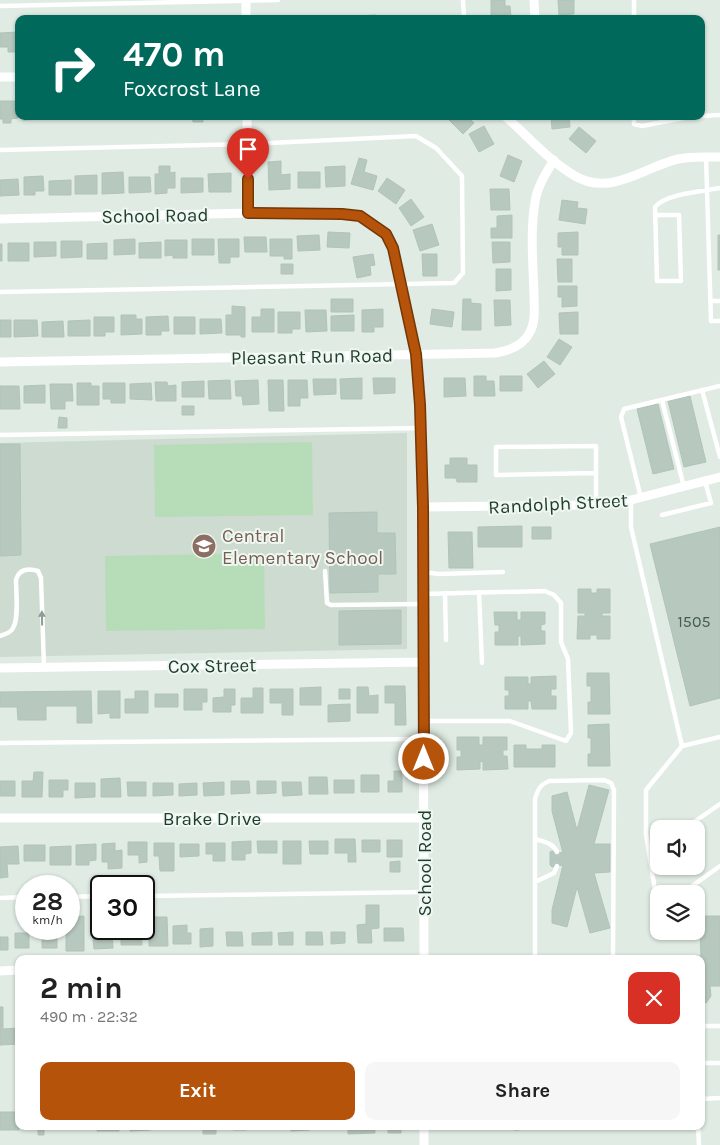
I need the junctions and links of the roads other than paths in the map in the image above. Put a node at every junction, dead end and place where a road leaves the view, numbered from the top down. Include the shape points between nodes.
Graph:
1 (246, 0) edge
2 (278, 0) edge
3 (463, 0) edge
4 (534, 0) edge
5 (634, 0) edge
6 (0, 6) edge
7 (246, 15) edge
8 (464, 15) edge
9 (535, 15) edge
10 (634, 15) edge
11 (0, 77) edge
12 (15, 77) edge
13 (720, 115) edge
14 (705, 116) edge
15 (247, 120) edge
16 (517, 120) edge
17 (634, 120) edge
18 (673, 120) edge
19 (247, 144) junction
20 (0, 150) edge
21 (706, 157) junction
22 (720, 157) edge
23 (554, 160) junction
24 (720, 188) edge
25 (707, 190) junction
26 (248, 213) junction
27 (655, 215) junction
28 (0, 219) edge
29 (401, 284) junction
30 (0, 292) edge
31 (720, 300) edge
32 (711, 301) junction
33 (720, 321) edge
34 (416, 354) junction
35 (0, 362) edge
36 (720, 386) edge
37 (702, 390) junction
38 (662, 400) junction
39 (421, 428) junction
40 (0, 435) edge
41 (720, 458) edge
42 (596, 474) junction
43 (720, 478) edge
44 (705, 481) junction
45 (684, 487) junction
46 (641, 498) junction
47 (631, 500) junction
48 (596, 504) junction
49 (423, 507) junction
50 (662, 515) dead end
51 (324, 571) dead end
52 (423, 572) junction
53 (503, 572) dead end
54 (479, 592) junction
55 (445, 593) junction
56 (423, 599) junction
57 (0, 636) edge
58 (446, 640) dead end
59 (423, 662) junction
60 (482, 663) dead end
61 (44, 667) junction
62 (0, 668) edge
63 (424, 720) junction
64 (720, 738) edge
65 (424, 739) junction
66 (0, 743) edge
67 (682, 746) junction
68 (720, 804) edge
69 (0, 818) edge
70 (424, 818) junction
71 (697, 820) edge
72 (535, 839) junction
73 (557, 852) dead end
74 (649, 852) joint
75 (557, 866) dead end
76 (720, 866) edge
77 (535, 882) junction
78 (654, 885) edge
79 (694, 885) edge
80 (424, 892) junction
81 (155, 896) edge
82 (15, 897) edge
83 (0, 898) edge
84 (424, 955) edge
85 (535, 955) edge
86 (613, 955) edge
87 (15, 970) edge
88 (0, 971) edge
89 (705, 1026) edge
90 (720, 1026) edge
91 (720, 1063) edge
92 (705, 1064) edge
93 (705, 1098) edge
94 (720, 1098) edge
95 (424, 1130) edge
96 (698, 1130) edge
97 (424, 1145) edge
98 (698, 1145) edge

1 - 2 lane
1 - 6 lane
1 - 7 street
3 - 8 lane
4 - 9 street
5 - 10 lane
11 - 12 street
13 - 14 lane
15 - 19 street
16 - 23 street
17 - 18 lane via 634,124 642,126
19 - 20 lane
19 - 26 street
19 - 29 lane via 416,136 436,148 462,176 463,273 454,283
21 - 22 street
21 - 23 street via 679,159 635,176 601,183 576,177
21 - 25 lane
23 - 34 street, Pleasant Run Road via 535,202 534,319 530,332 519,346 508,351
24 - 25 lane
25 - 27 lane via 659,202 654,207
25 - 32 lane
26 - 28 street, School Road
26 - 29 street, School Road via 360,216 386,234 393,248
27 - 27 lane via 657,282 681,281 679,215
29 - 30 lane
29 - 34 street, School Road
31 - 32 lane
32 - 33 lane via 711,321
34 - 35 street, Pleasant Run Road
34 - 39 street, School Road
36 - 37 lane
37 - 38 lane
37 - 41 lane
38 - 45 lane
38 - 46 lane via 624,408 620,417
39 - 40 lane
39 - 49 street, School Road
42 - 42 lane via 596,446 496,447 496,475
42 - 48 lane
43 - 44 street, Randolph Street
44 - 45 street, Randolph Street
44 - 50 lane via 711,503
45 - 46 street, Randolph Street
46 - 47 street, Randolph Street
47 - 48 street, Randolph Street
47 - 67 lane via 631,527
48 - 49 street, Randolph Street
49 - 52 street, School Road
51 - 56 lane via 326,603 331,605
52 - 53 lane
52 - 56 street, School Road
54 - 55 lane
54 - 60 lane
54 - 63 lane via 545,591 561,603 561,642 568,658 571,733 566,741 510,721
55 - 56 lane
55 - 58 lane
56 - 59 street, School Road
61 -> 57 lane via 41,578 38,571 24,570 18,574 16,622 8,634
59 - 61 street, Cox Street
59 - 63 street, School Road
61 - 62 street, Cox Street
63 - 65 street, School Road
64 - 67 lane
65 - 66 lane
65 - 70 street, School Road
67 - 74 lane via 646,790
68 - 71 lane
69 - 70 street, Brake Drive
70 - 80 street, School Road
72 - 73 lane via 550,843
72 - 77 lane
72 - 86 lane via 536,798 542,784 549,781 611,782 615,801
74 - 78 lane
75 - 77 lane via 554,872
76 - 79 lane
77 - 85 lane
80 - 81 lane
80 - 84 street, School Road
82 - 83 lane
87 - 88 street
89 - 90 lane
91 - 92 lane
93 - 94 lane
95 - 97 street
96 - 98 lane

